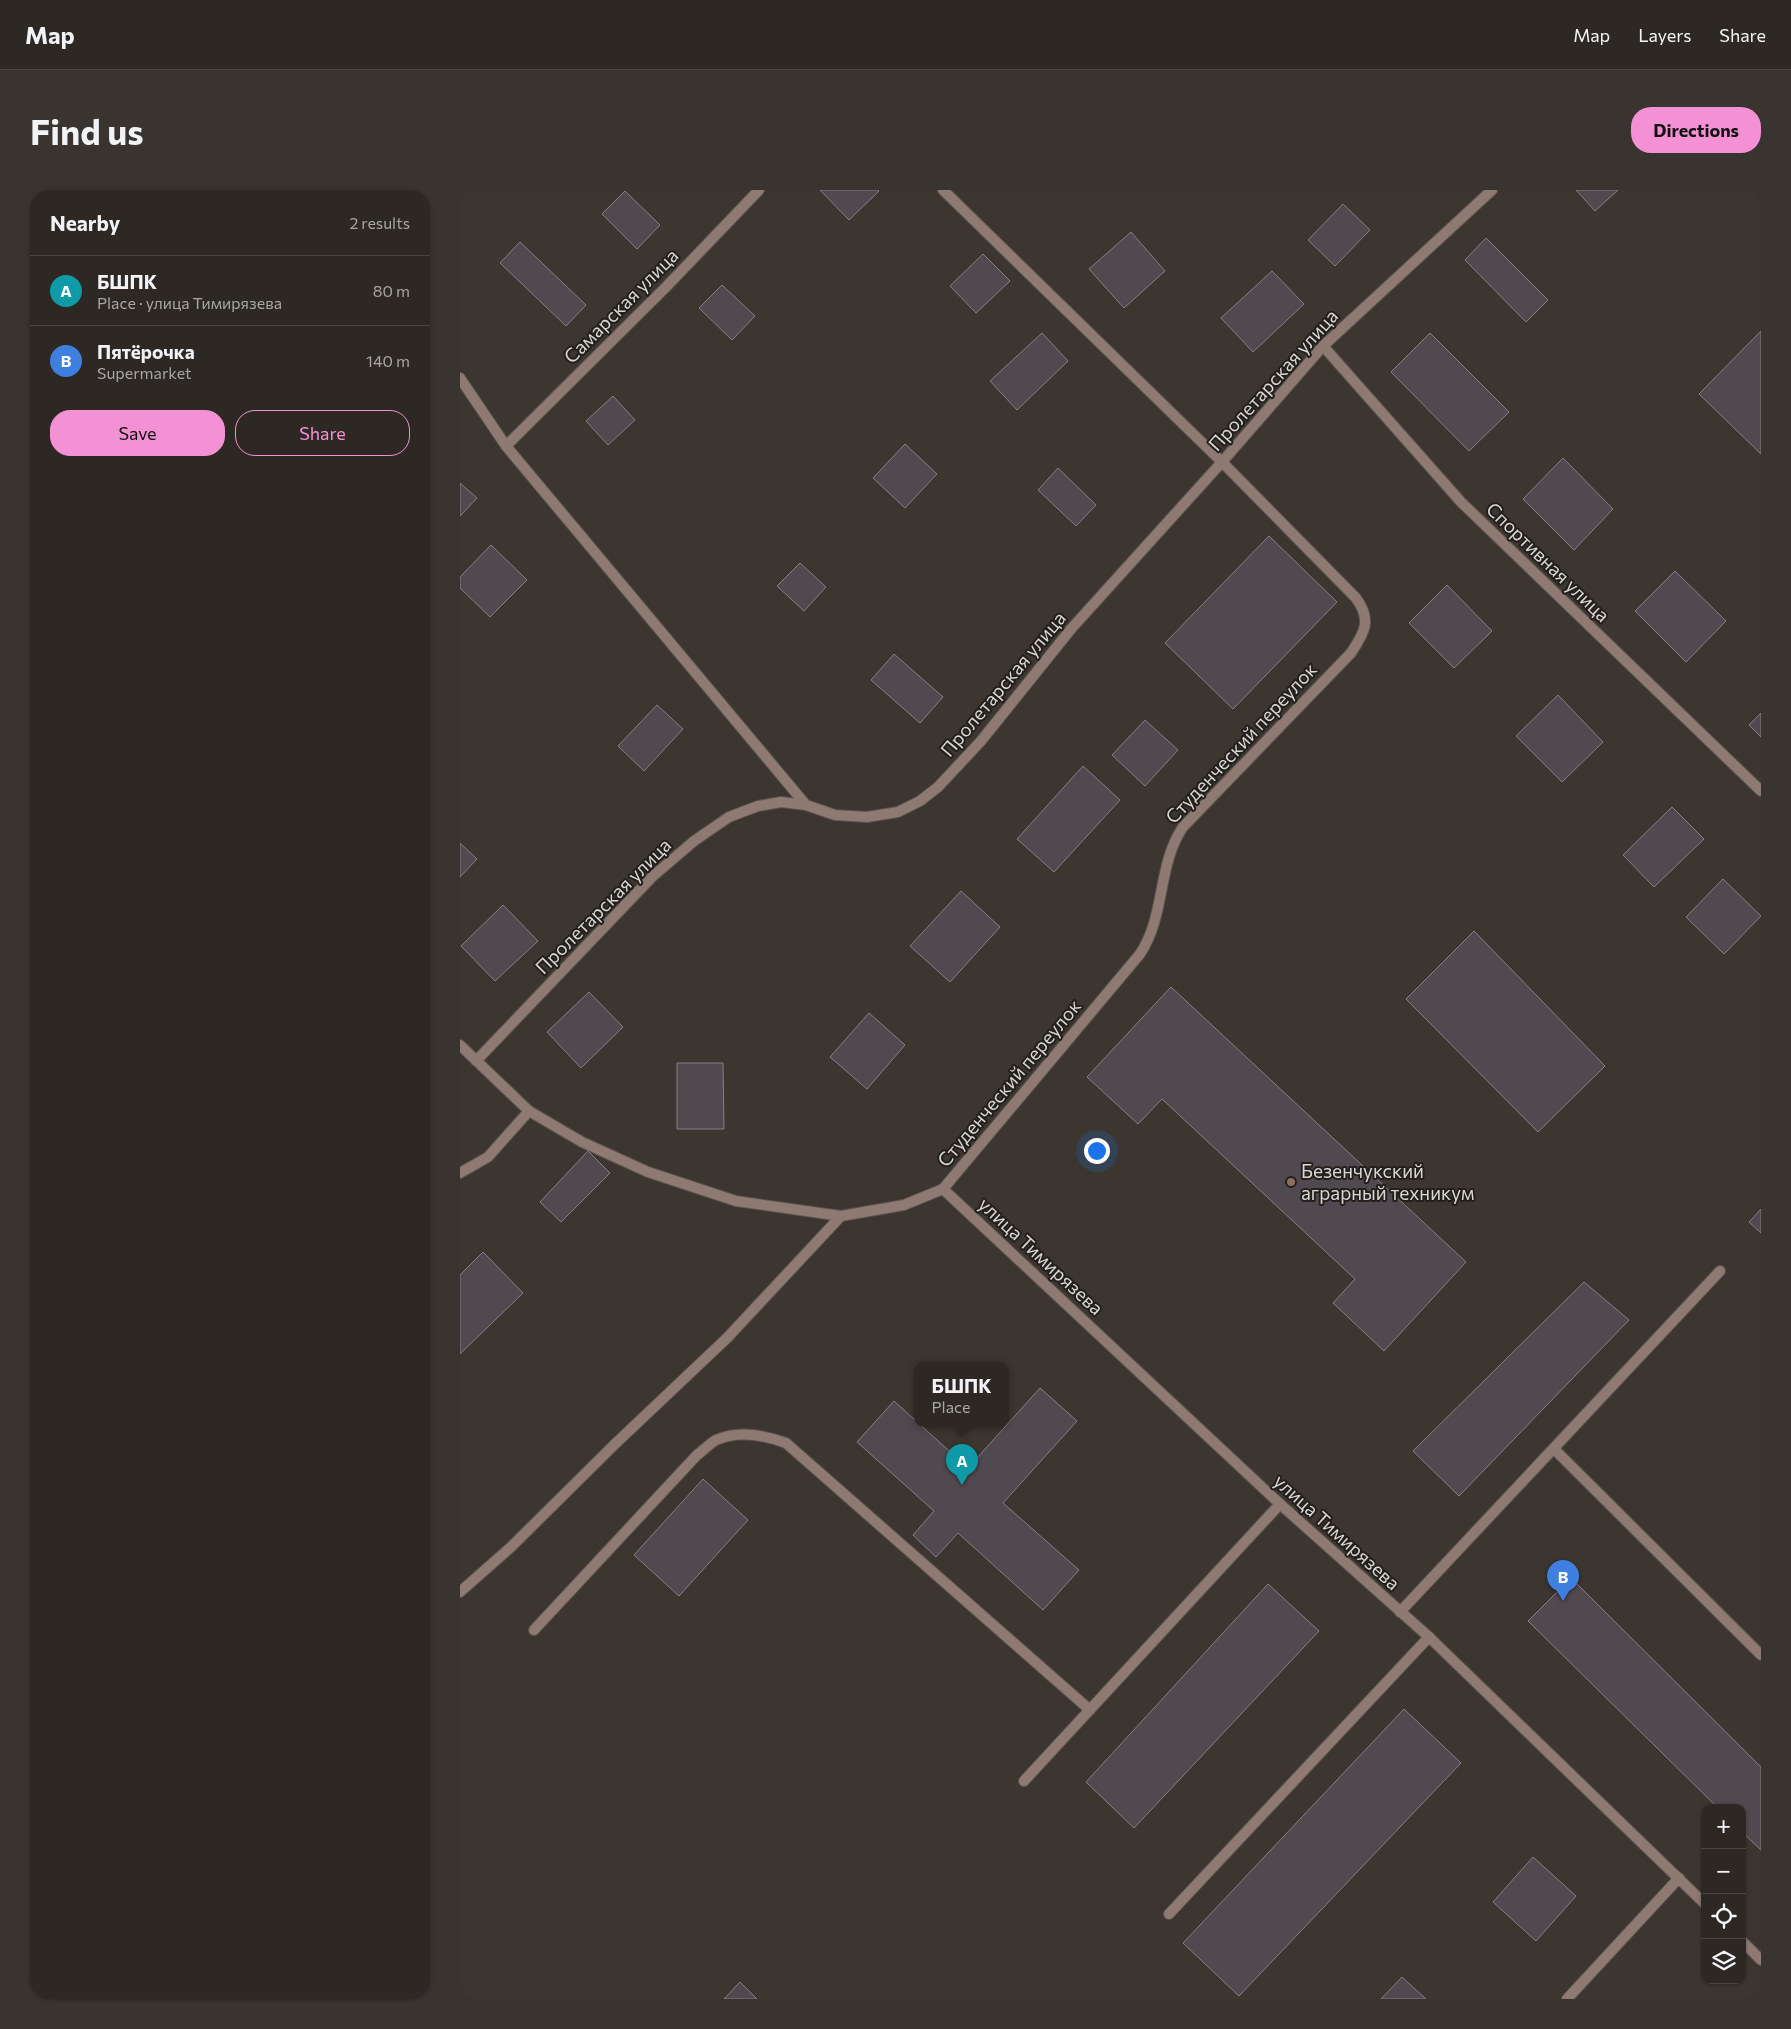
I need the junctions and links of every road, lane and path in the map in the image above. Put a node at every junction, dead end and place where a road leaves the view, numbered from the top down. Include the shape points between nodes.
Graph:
1 (759, 190) edge
2 (943, 190) edge
3 (1492, 190) edge
4 (1323, 346) junction
5 (460, 378) edge
6 (506, 446) junction
7 (1222, 462) junction
8 (1761, 791) edge
9 (806, 805) junction
10 (460, 1044) edge
11 (476, 1061) junction
12 (529, 1111) junction
13 (460, 1173) edge
14 (943, 1189) junction
15 (841, 1216) junction
16 (1720, 1271) dead end
17 (1554, 1449) junction
18 (1280, 1504) junction
19 (460, 1592) edge
20 (1400, 1612) junction
21 (534, 1630) dead end
22 (1429, 1637) junction
23 (1761, 1655) edge
24 (1090, 1710) junction
25 (1024, 1781) dead end
26 (1679, 1878) junction
27 (1701, 1900) edge
28 (1169, 1914) dead end
29 (1746, 1945) edge
30 (1761, 1960) edge
31 (1567, 1999) edge

1 - 6 street, Самарская улица
2 - 7 street, Студенческий переулок
3 - 4 street, Пролетарская улица
4 - 7 street, Пролетарская улица
4 - 8 street, Спортивная улица via 1461,502
5 - 6 street
6 - 9 street
7 - 9 street, Пролетарская улица via 1071,629 981,741 938,788 920,802 898,812 866,817 834,815
7 - 14 street, Студенческий переулок via 1356,598 1363,608 1366,622 1361,637 1351,653 1183,827 1173,841 1168,857 1150,939
9 - 11 street, Пролетарская улица via 781,802 758,806 729,817 694,841 652,877
10 - 11 street
11 - 12 street
12 - 13 street via 488,1157
12 - 15 street via 582,1142 648,1172 736,1201
14 - 15 street via 904,1205
14 - 18 street, улица Тимирязева
15 - 19 street via 727,1338 511,1547
16 - 17 street
17 - 20 street
17 - 23 street
18 - 20 street, улица Тимирязева
18 - 24 street
20 - 22 street, улица Тимирязева
21 - 24 street via 697,1455 716,1440 763,1435 786,1443
22 - 26 street, улица Тимирязева
22 - 28 street
24 - 25 street
26 - 27 street, улица Тимирязева
26 - 31 street
29 - 30 street

